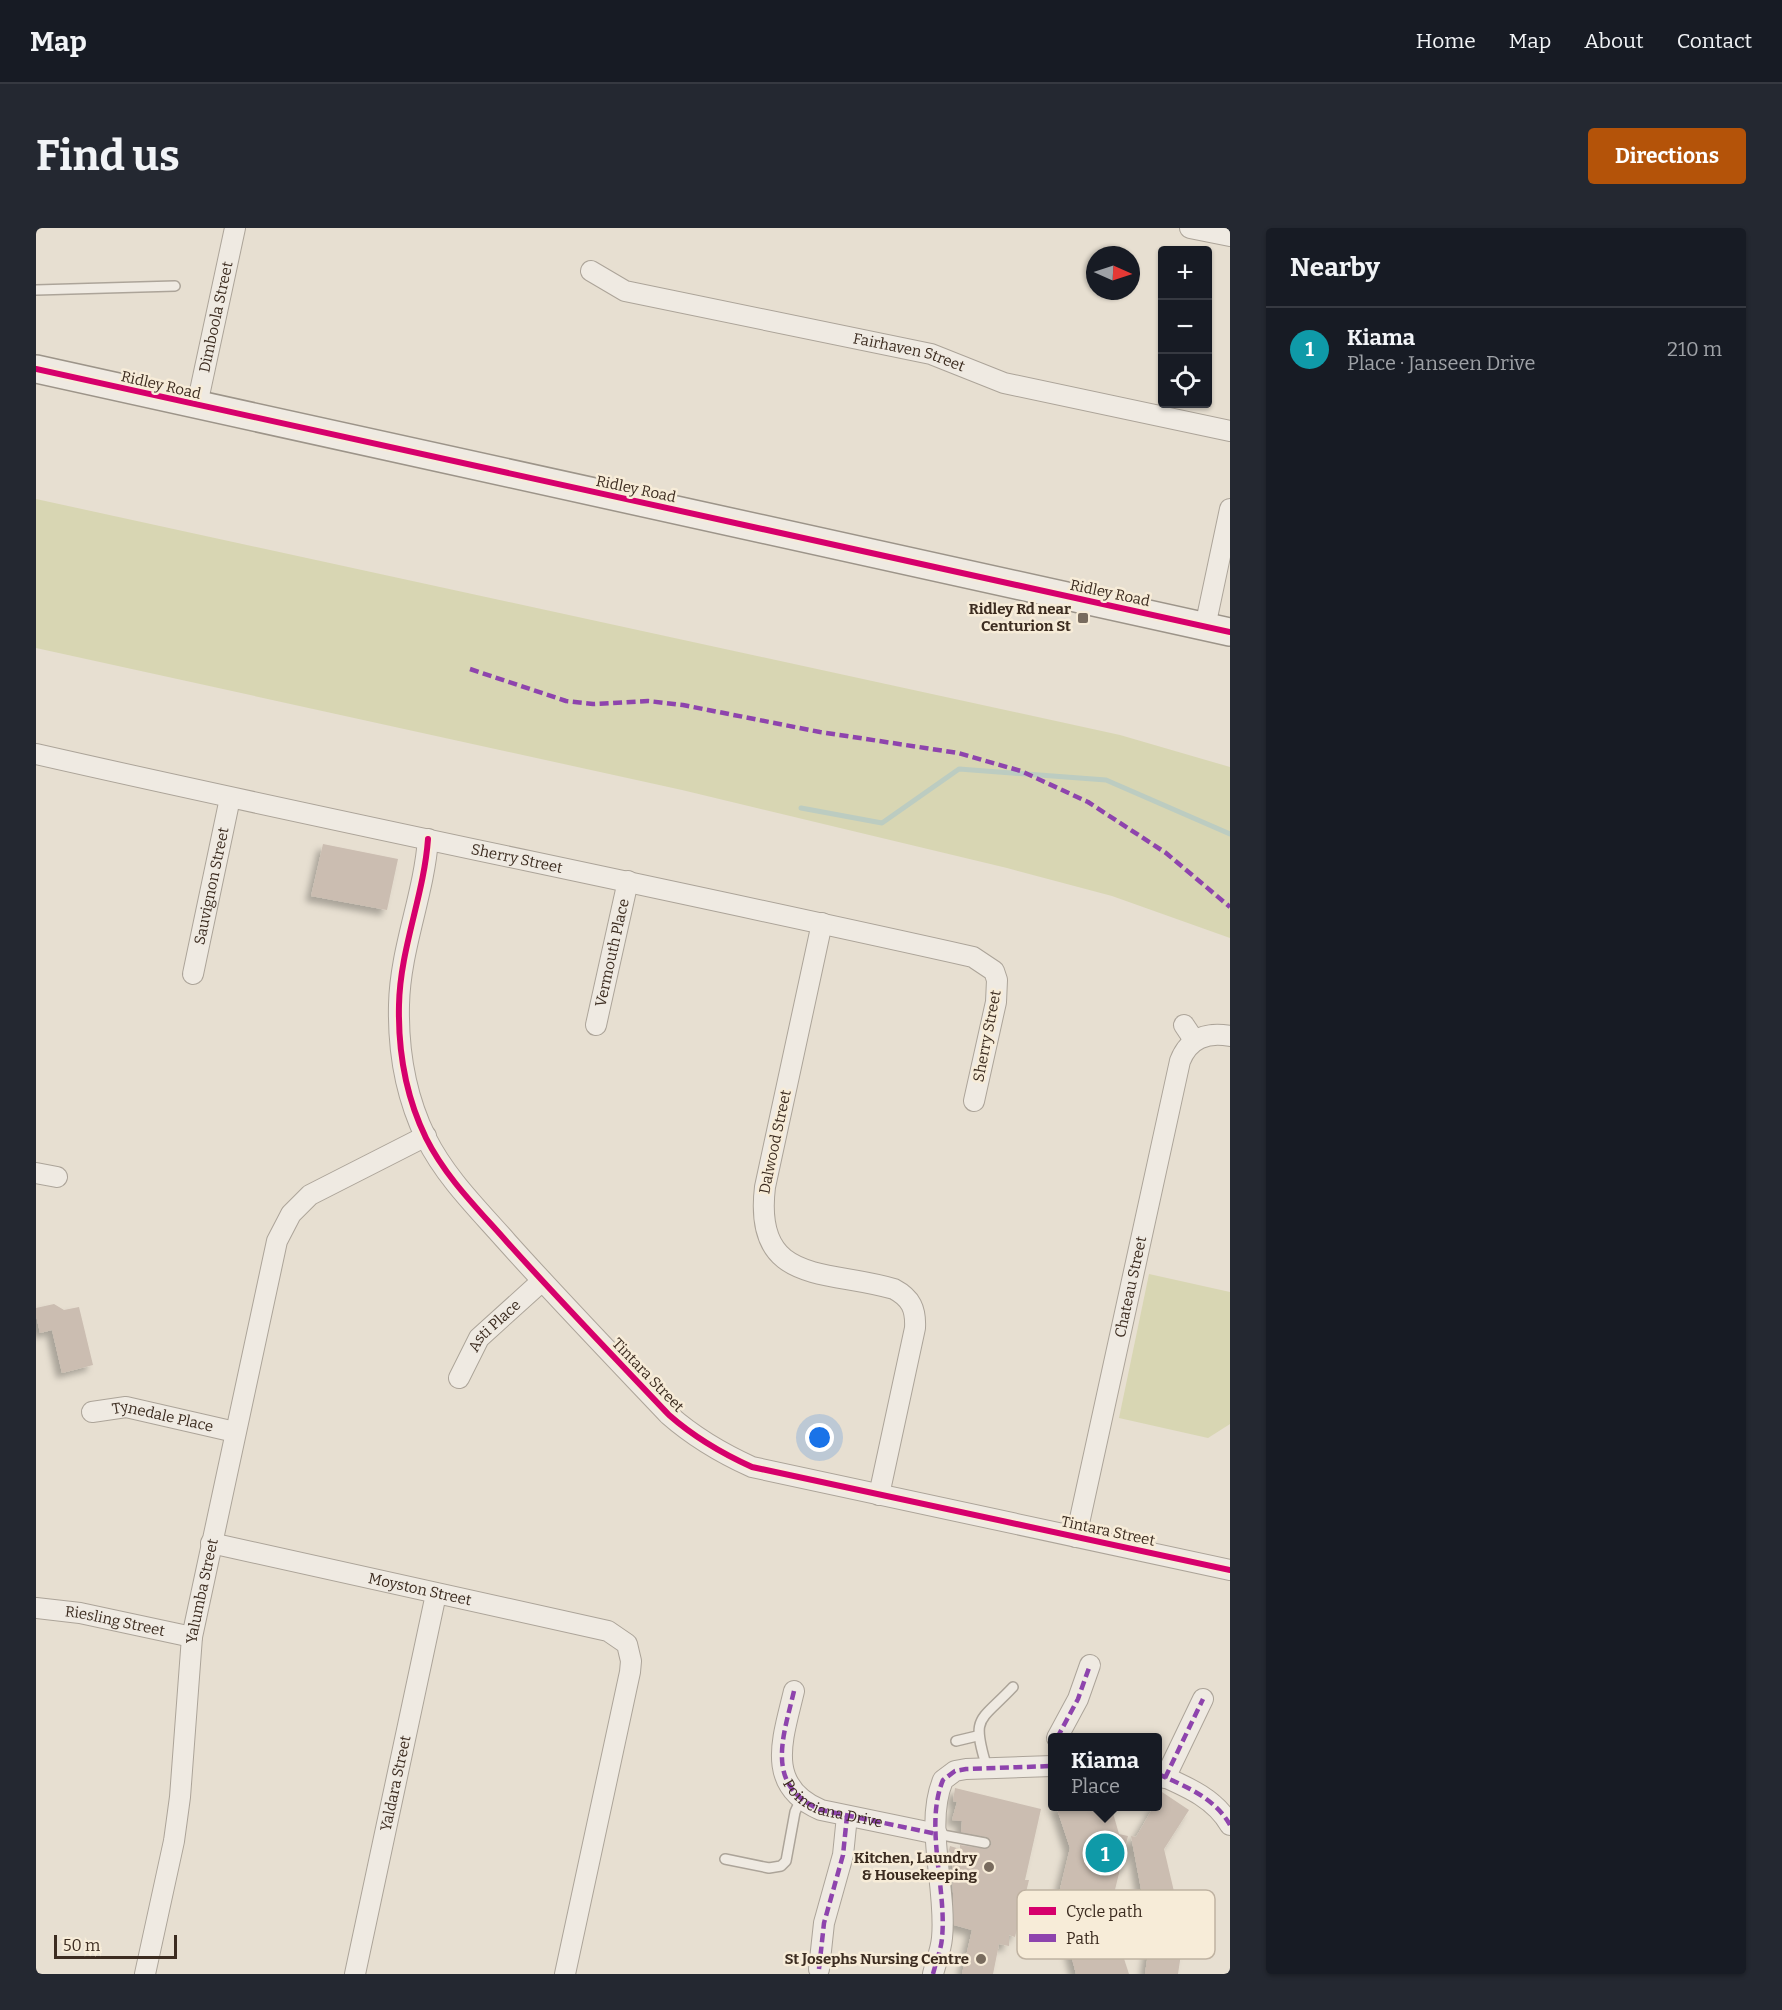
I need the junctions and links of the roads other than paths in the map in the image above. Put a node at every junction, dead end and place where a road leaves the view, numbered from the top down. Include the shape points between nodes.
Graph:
1 (235, 228) edge
2 (1190, 228) edge
3 (1230, 236) edge
4 (591, 271) dead end
5 (175, 286) dead end
6 (36, 290) edge
7 (36, 369) edge
8 (197, 405) junction
9 (1230, 431) edge
10 (1230, 509) edge
11 (1218, 629) edge
12 (36, 754) edge
13 (230, 798) junction
14 (428, 839) junction
15 (628, 881) junction
16 (822, 923) junction
17 (193, 974) dead end
18 (596, 1025) dead end
19 (1230, 1036) edge
20 (974, 1101) dead end
21 (426, 1136) junction
22 (36, 1173) edge
23 (57, 1177) dead end
24 (542, 1281) junction
25 (459, 1378) dead end
26 (92, 1412) dead end
27 (235, 1432) junction
28 (879, 1495) junction
29 (1076, 1537) junction
30 (211, 1543) junction
31 (1230, 1570) edge
32 (436, 1594) junction
33 (36, 1608) edge
34 (192, 1637) junction
35 (1090, 1665) dead end
36 (1013, 1687) dead end
37 (794, 1691) dead end
38 (1203, 1699) dead end
39 (1059, 1733) edge
40 (977, 1736) junction
41 (956, 1741) dead end
42 (1048, 1766) edge
43 (987, 1768) junction
44 (1162, 1774) edge
45 (1162, 1777) edge
46 (801, 1799) junction
47 (847, 1816) junction
48 (1230, 1825) edge
49 (937, 1834) junction
50 (985, 1844) dead end
51 (725, 1859) dead end
52 (819, 1970) dead end
53 (145, 1974) edge
54 (355, 1974) edge
55 (565, 1974) edge
56 (933, 1974) edge

1 - 8 street, Dimboola Street
2 - 3 street
4 - 9 street, Fairhaven Street via 625,291 931,354 1004,383
5 - 6 lane
7 - 8 street, Ridley Road
8 - 11 street, Ridley Road
10 - 11 street
12 - 13 street, Sherry Street
13 - 14 street, Sherry Street
13 - 17 street, Sauvignon Street
14 - 15 street, Sherry Street
14 - 21 street, Tintara Street via 399,1004 403,1068
15 - 16 street, Sherry Street
15 - 18 street, Vermouth Place
16 - 20 street, Sherry Street via 974,957 1000,967
16 - 28 street, Dalwood Street via 765,1187 763,1219 765,1232 778,1253 796,1268 918,1297 915,1328
19 - 29 street, Chateau Street via 1189,1032 1180,1061
21 - 24 street, Tintara Street via 454,1182
21 - 27 street, Yalumba Street via 285,1210
22 - 23 street
24 - 25 street, Asti Place via 479,1338
24 - 28 street, Tintara Street via 691,1435 752,1467
26 - 27 street, Tynedale Place via 126,1407
27 - 30 street, Yalumba Street
28 - 29 street, Tintara Street
29 - 31 street, Tintara Street
30 - 32 street, Moyston Street
30 - 34 street, Yalumba Street
32 - 54 street, Yaldara Street
32 - 55 street, Moyston Street via 634,1640
33 - 34 street, Riesling Street via 80,1613
34 - 53 street, Yalumba Street via 178,1808
35 - 39 street via 1078,1699
36 - 40 lane via 982,1718
37 - 46 street, Poinciana Drive via 781,1764 788,1784
38 - 44 street
40 - 41 lane
40 - 43 lane
42 - 43 street
43 - 49 street via 955,1771 943,1780
45 - 48 street via 1204,1798
46 - 47 street, Poinciana Drive via 821,1810
46 - 51 lane via 785,1864 769,1868
47 - 49 street, Poinciana Drive
47 - 52 street via 843,1855 824,1923
49 - 50 lane
49 - 56 street via 942,1937

